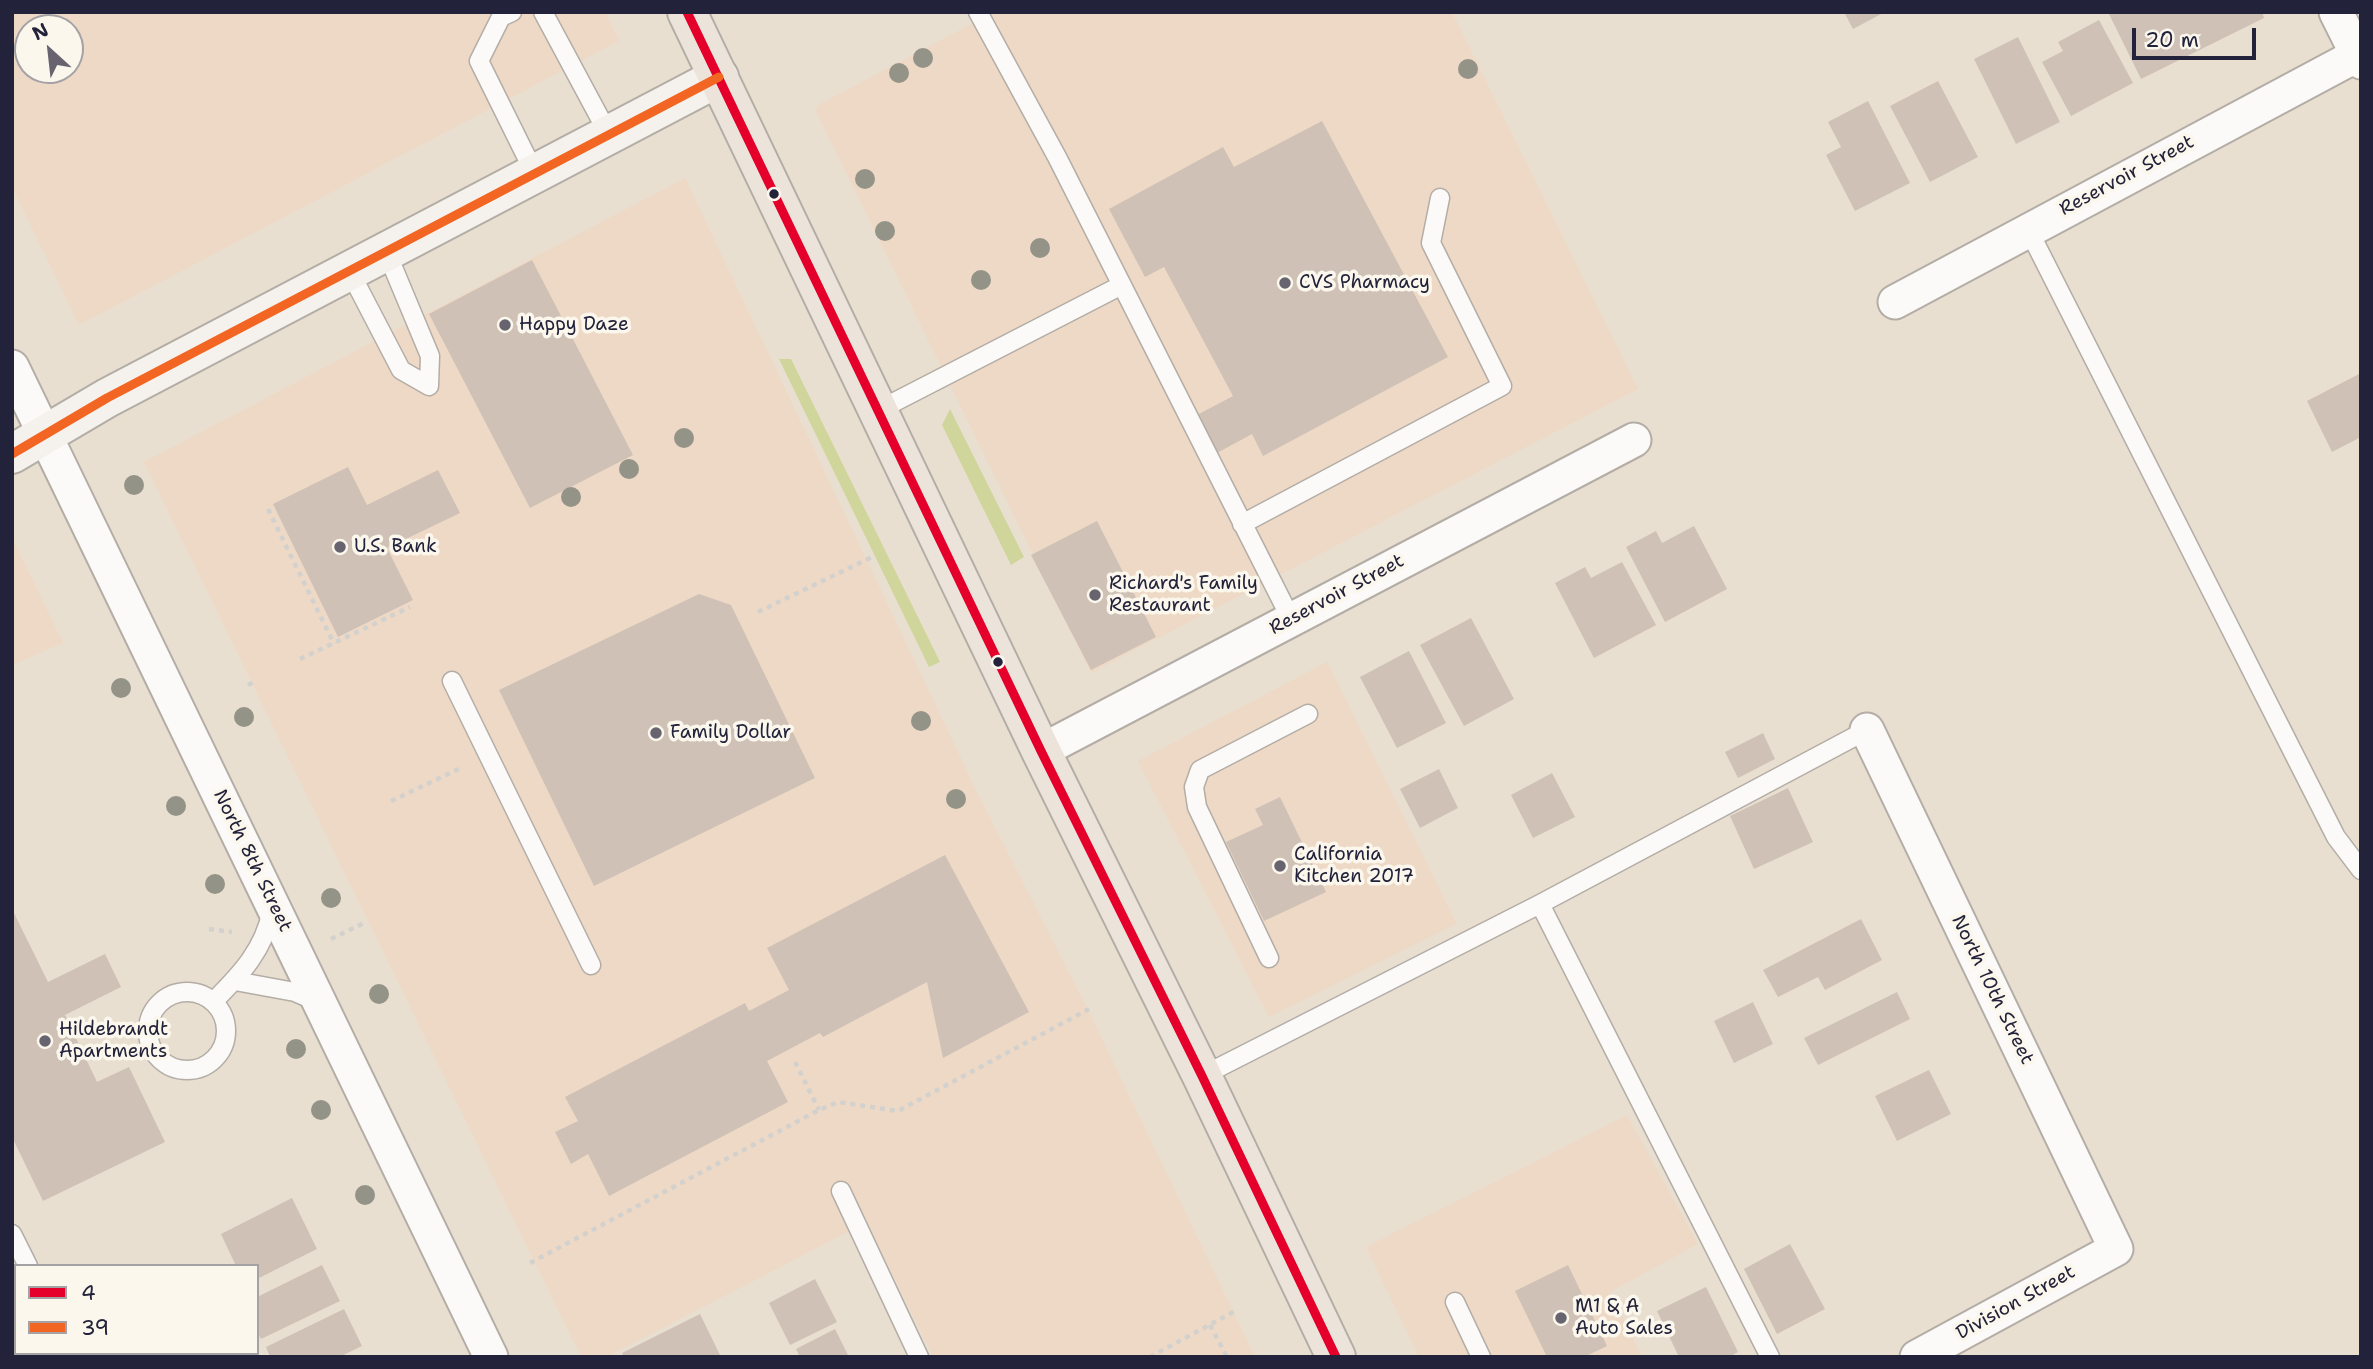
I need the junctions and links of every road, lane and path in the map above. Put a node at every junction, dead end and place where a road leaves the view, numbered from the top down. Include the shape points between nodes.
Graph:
1 (543, 12) edge
2 (687, 12) edge
3 (978, 12) edge
4 (2336, 12) edge
5 (504, 14) edge
6 (2360, 57) edge
7 (719, 77) junction
8 (609, 135) junction
9 (535, 174) junction
10 (1440, 198) dead end
11 (2028, 229) junction
12 (387, 253) junction
13 (350, 272) junction
14 (1120, 286) junction
15 (1895, 302) dead end
16 (12, 367) edge
17 (879, 410) junction
18 (45, 435) junction
19 (1634, 440) dead end
20 (12, 454) edge
21 (268, 509) dead end
22 (1242, 524) junction
23 (872, 557) dead end
24 (410, 607) dead end
25 (758, 612) dead end
26 (1291, 619) junction
27 (334, 644) junction
28 (300, 659) dead end
29 (256, 681) dead end
30 (452, 681) dead end
31 (248, 685) dead end
32 (1308, 714) dead end
33 (1867, 730) joint
34 (1041, 751) junction
35 (489, 755) junction
36 (391, 802) dead end
37 (2361, 870) edge
38 (273, 904) junction
39 (1540, 904) junction
40 (363, 923) dead end
41 (209, 929) dead end
42 (243, 934) dead end
43 (324, 942) dead end
44 (1269, 958) dead end
45 (591, 965) dead end
46 (235, 981) junction
47 (213, 1002) junction
48 (320, 1002) junction
49 (1091, 1008) dead end
50 (795, 1062) dead end
51 (1202, 1076) junction
52 (820, 1110) junction
53 (841, 1191) dead end
54 (12, 1234) edge
55 (2116, 1249) joint
56 (530, 1263) dead end
57 (27, 1264) edge
58 (1455, 1302) dead end
59 (1237, 1310) dead end
60 (1210, 1325) junction
61 (491, 1357) edge
62 (919, 1357) edge
63 (1150, 1357) edge
64 (1227, 1357) edge
65 (1336, 1357) edge
66 (1481, 1357) edge
67 (1770, 1357) edge
68 (1917, 1357) edge

1 - 8 lane
2 - 7 main road
3 - 14 lane
4 - 6 street
5 - 9 lane via 479,61
6 - 11 street, Reservoir Street
7 - 8 main road
7 - 17 main road
8 - 9 main road
9 - 12 main road
10 - 22 lane via 1432,243 1502,386
11 - 15 street, Reservoir Street
11 - 37 lane via 2336,837
12 - 13 main road
12 - 13 lane via 429,356 429,386 401,370
13 - 18 main road
14 - 17 lane
14 - 22 lane
16 - 18 street, North 8th Street
17 - 34 main road
18 - 20 main road
18 - 38 street, North 8th Street
19 - 26 street, Reservoir Street
21 - 27 path
22 - 26 lane
23 - 25 path
24 - 27 path
26 - 34 street, Reservoir Street
27 - 28 path
29 - 31 path
30 - 35 lane
32 - 44 lane via 1200,770 1194,787 1197,807
33 - 39 lane
33 - 55 street, North 10th Street
34 - 51 main road
35 - 36 path
35 - 45 lane
38 - 46 lane via 267,936
38 - 48 street, North 8th Street
39 - 51 lane
39 - 67 lane
40 - 43 path
41 - 42 path
46 - 47 lane
46 - 48 lane via 295,992
47 - 47 lane via 202,994 175,993 155,1008 148,1031 150,1044 165,1064 176,1069 201,1068 220,1051 225,1025
48 - 61 street, North 8th Street
49 - 52 path via 898,1111 838,1101
50 - 52 path
51 - 65 main road
52 - 56 path
53 - 62 lane
54 - 57 lane
55 - 68 street, Division Street
58 - 66 lane
59 - 60 path
60 - 63 path
60 - 64 path

